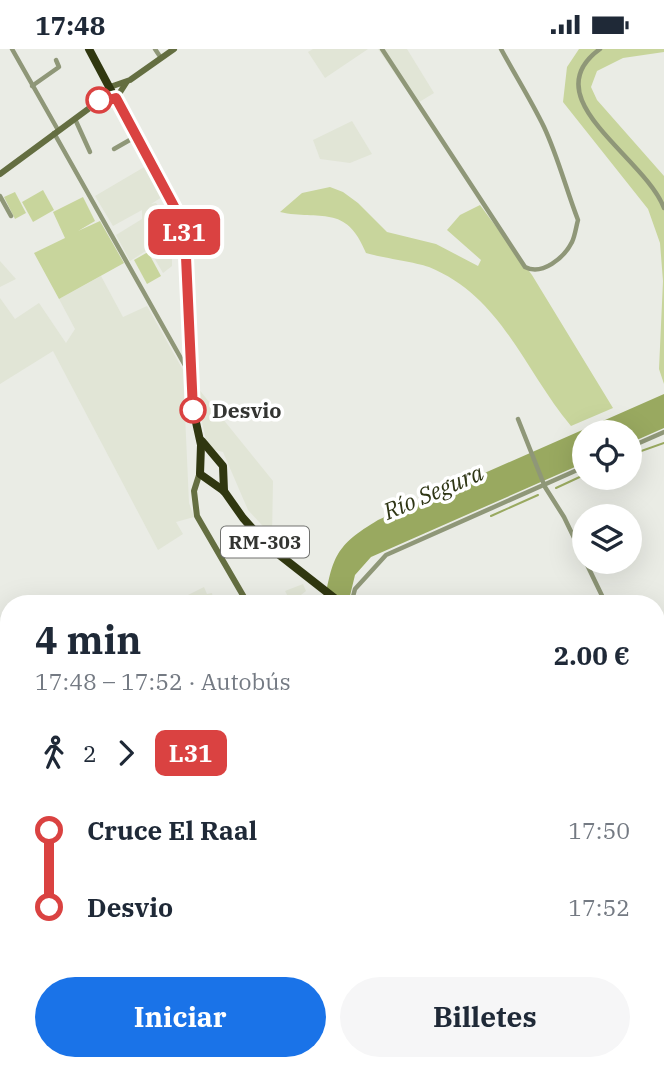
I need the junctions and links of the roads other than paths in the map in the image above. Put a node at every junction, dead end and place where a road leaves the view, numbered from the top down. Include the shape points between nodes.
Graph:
1 (12, 49) edge
2 (89, 49) edge
3 (155, 49) edge
4 (174, 49) edge
5 (382, 49) edge
6 (501, 49) edge
7 (600, 49) edge
8 (161, 58) junction
9 (56, 60) dead end
10 (32, 86) junction
11 (113, 92) junction
12 (75, 119) junction
13 (56, 131) junction
14 (136, 137) junction
15 (114, 149) dead end
16 (90, 152) dead end
17 (0, 174) edge
18 (0, 196) edge
19 (664, 208) edge
20 (11, 216) dead end
21 (190, 372) junction
22 (518, 419) dead end
23 (198, 432) junction
24 (664, 432) edge
25 (642, 442) edge
26 (216, 458) junction
27 (202, 462) junction
28 (200, 471) junction
29 (572, 473) edge
30 (222, 476) junction
31 (209, 481) junction
32 (195, 485) junction
33 (545, 487) junction
34 (224, 491) junction
35 (243, 595) edge
36 (331, 595) edge
37 (353, 595) edge
38 (602, 595) edge

1 - 10 street
2 - 11 highway
3 - 8 street
4 - 8 main road
5 - 6 street via 525,268 532,271 542,269 572,243 578,220 544,127
7 - 19 street via 588,57 579,73 580,102 643,172
8 - 11 main road
9 - 10 street via 59,67
10 - 13 street
11 - 12 main road
11 - 14 highway
12 - 13 main road
12 - 16 street
13 - 17 main road
13 - 21 street
14 - 15 street
14 - 21 highway via 185,235
18 - 20 street
21 - 23 highway
22 - 33 street
23 - 26 highway
23 - 27 highway
24 - 25 street
26 - 27 highway
26 - 30 highway via 223,466
27 - 28 highway
28 - 31 highway, RM-303
28 - 32 main road
29 - 33 street
30 - 31 highway
30 - 34 highway
31 - 32 main road
31 - 34 highway, RM-303
32 - 35 main road via 199,523
33 - 37 street via 386,555
33 - 38 street
34 - 36 highway, RM-303 via 262,539

